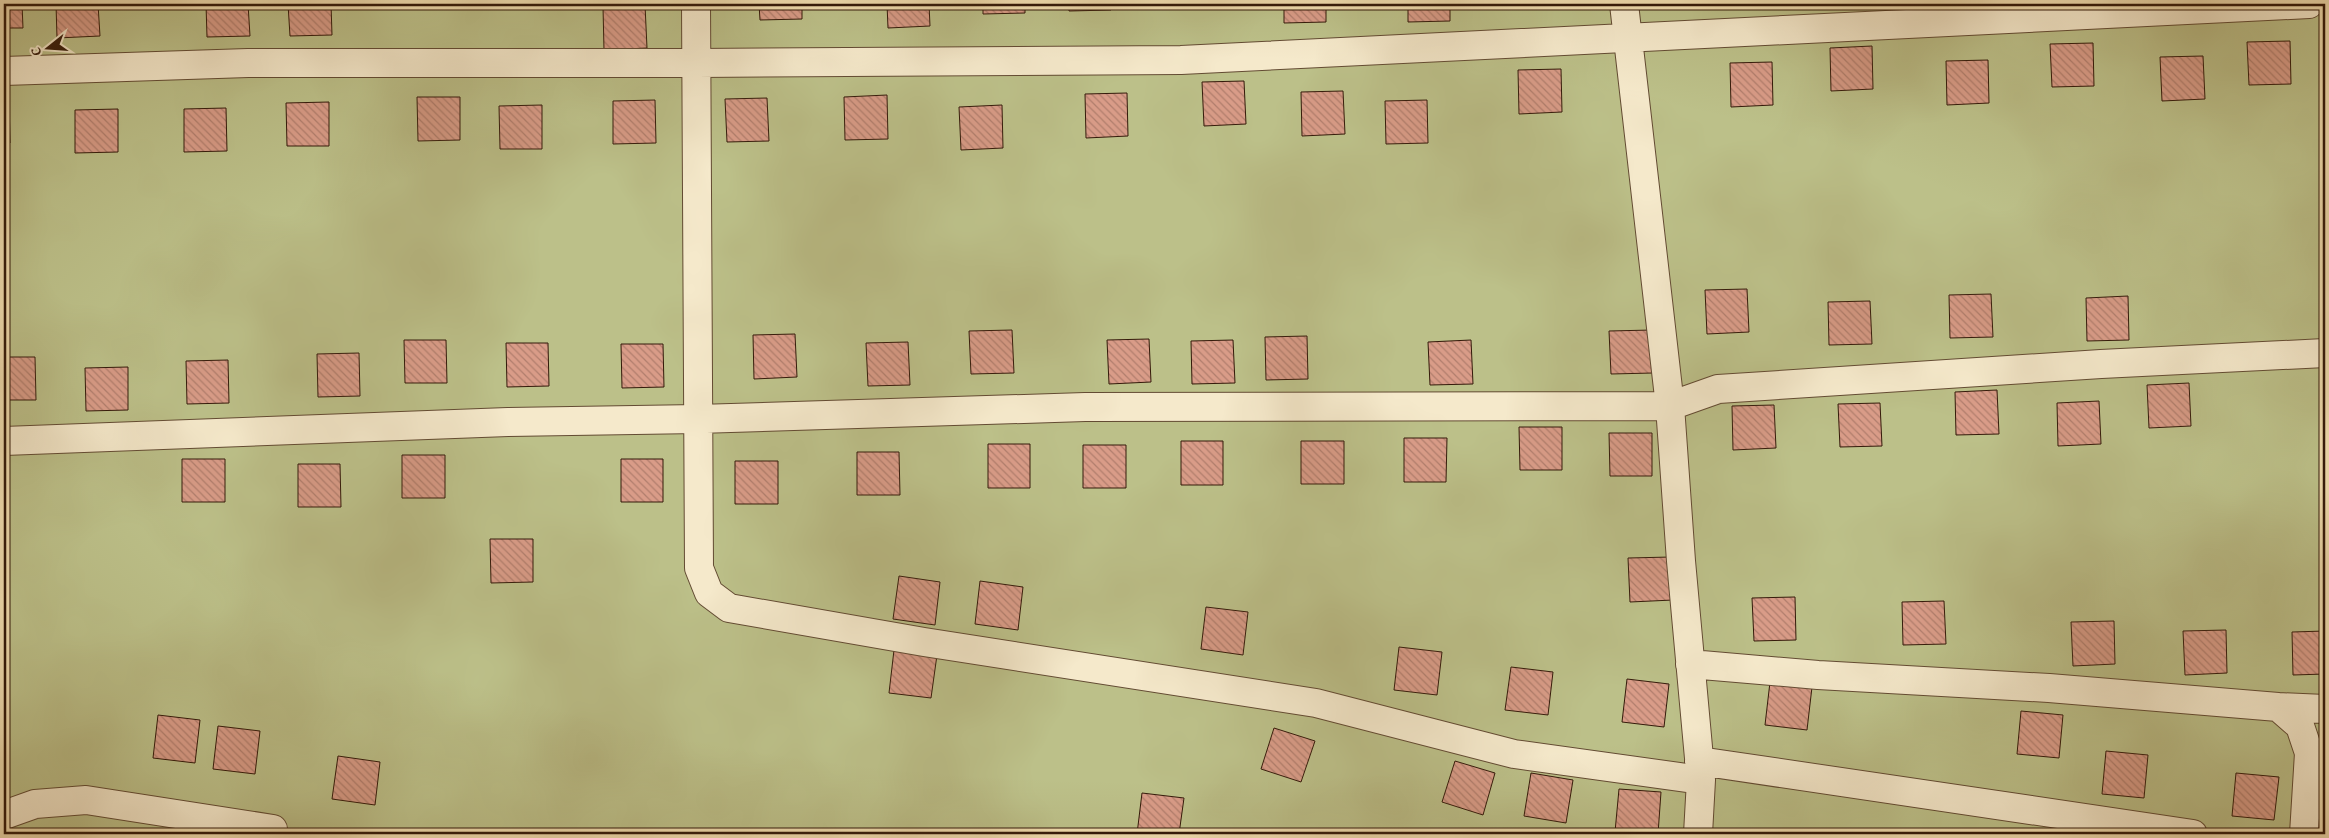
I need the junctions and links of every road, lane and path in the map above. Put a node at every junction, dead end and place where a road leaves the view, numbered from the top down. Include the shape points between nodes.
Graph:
1 (696, 4) edge
2 (1624, 4) edge
3 (2309, 4) edge
4 (1626, 36) junction
5 (697, 63) junction
6 (4, 71) edge
7 (2325, 353) edge
8 (1670, 406) junction
9 (698, 419) junction
10 (4, 441) edge
11 (1690, 664) junction
12 (2278, 707) junction
13 (2325, 709) edge
14 (1700, 771) junction
15 (4, 815) edge
16 (273, 829) dead end
17 (1698, 834) edge
18 (2193, 834) edge
19 (2304, 834) edge

1 - 5 lane
2 - 4 lane
3 - 4 lane
4 - 5 lane via 1181,60
4 - 8 lane
5 - 6 lane via 248,63
5 - 9 lane
7 - 8 lane via 1718,389
8 - 9 lane via 1085,407
8 - 11 lane
9 - 10 lane via 508,422
9 - 14 lane via 699,568 710,593 729,608 1316,703 1514,754
11 - 12 lane
11 - 14 lane
12 - 13 lane
12 - 19 lane via 2300,726 2309,753
14 - 17 lane
14 - 18 lane
15 - 16 lane via 36,804 86,800

